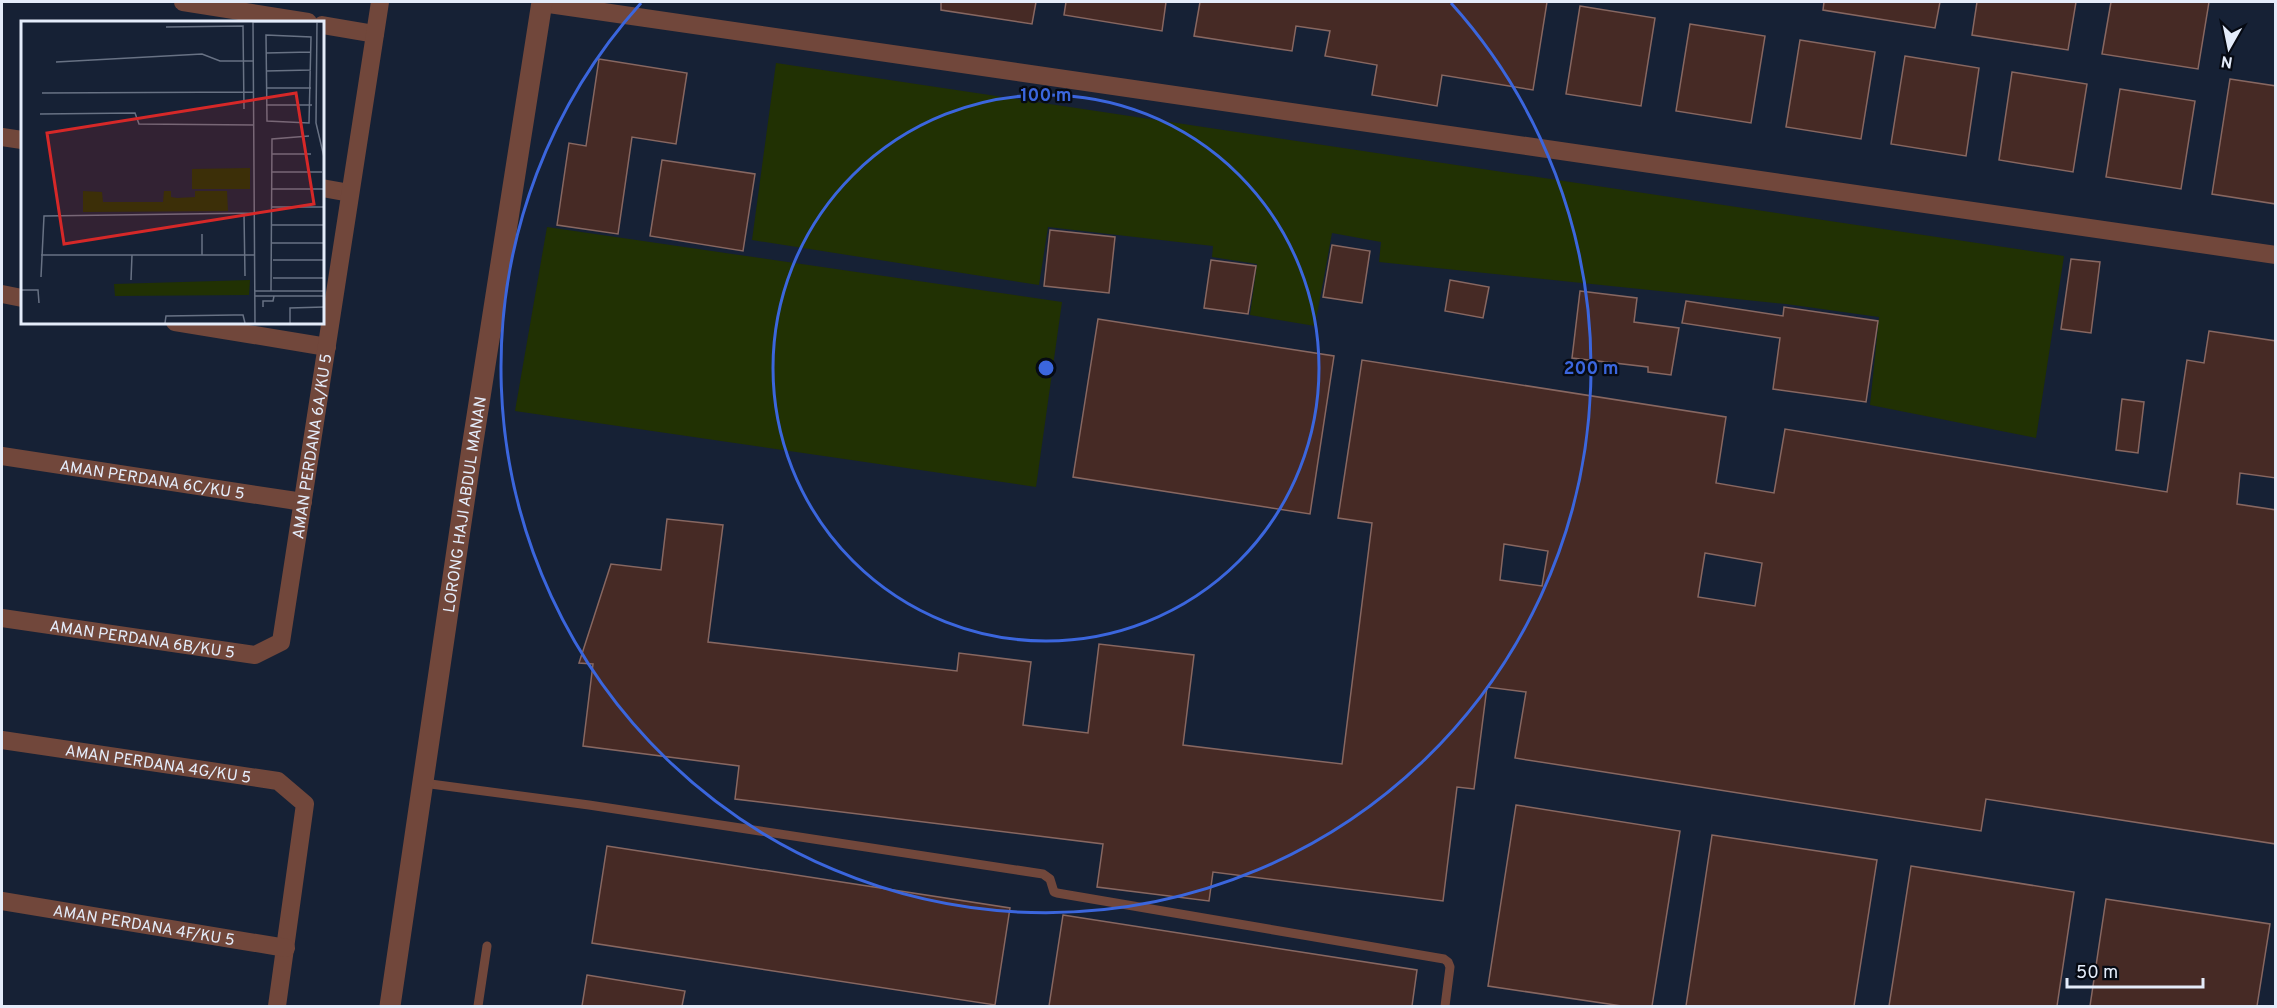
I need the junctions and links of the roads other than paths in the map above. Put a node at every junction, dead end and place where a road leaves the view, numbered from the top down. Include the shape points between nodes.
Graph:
1 (183, 2) edge
2 (380, 2) edge
3 (542, 2) edge
4 (632, 9) edge
5 (302, 21) edge
6 (324, 25) edge
7 (375, 34) junction
8 (2, 137) edge
9 (21, 140) edge
10 (324, 188) edge
11 (350, 193) junction
12 (2276, 255) edge
13 (2, 294) edge
14 (21, 298) edge
15 (186, 324) edge
16 (327, 347) junction
17 (2, 456) edge
18 (303, 502) junction
19 (2, 618) edge
20 (281, 642) joint
21 (2, 740) edge
22 (423, 783) junction
23 (2, 901) edge
24 (487, 946) dead end
25 (286, 948) junction
26 (277, 1006) edge
27 (390, 1006) edge
28 (478, 1006) edge
29 (1445, 1006) edge

1 - 5 street
2 - 7 street, AMAN PERDANA 6A/KU 5
3 - 4 street
3 - 22 street, LORONG HAJI ABDUL MANAN
4 - 12 street
6 - 7 street
7 - 11 street, AMAN PERDANA 6A/KU 5
8 - 9 street
10 - 11 street
11 - 16 street, AMAN PERDANA 6A/KU 5
13 - 14 street
15 - 16 street
16 - 18 street, AMAN PERDANA 6A/KU 5
17 - 18 street, AMAN PERDANA 6C/KU 5
18 - 20 street, AMAN PERDANA 6A/KU 5
19 - 20 street, AMAN PERDANA 6B/KU 5 via 255,656
21 - 25 street, AMAN PERDANA 4G/KU 5 via 278,781 305,804
22 - 27 street, LORONG HAJI ABDUL MANAN
22 - 29 lane via 1043,874 1057,893 1444,959 1450,967
23 - 25 street, AMAN PERDANA 4F/KU 5
24 - 28 lane
25 - 26 street

